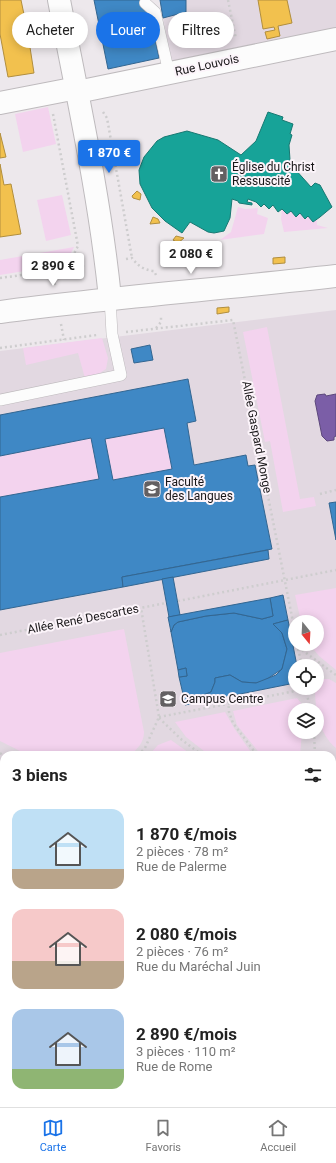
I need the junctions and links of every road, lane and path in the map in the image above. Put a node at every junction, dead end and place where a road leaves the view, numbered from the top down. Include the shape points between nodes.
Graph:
1 (59, 0) edge
2 (228, 0) edge
3 (145, 3) dead end
4 (336, 39) edge
5 (240, 58) junction
6 (169, 73) junction
7 (77, 90) junction
8 (0, 103) edge
9 (52, 108) dead end
10 (106, 262) junction
11 (67, 267) junction
12 (52, 271) junction
13 (154, 271) dead end
14 (336, 276) edge
15 (0, 278) edge
16 (56, 290) dead end
17 (110, 298) junction
18 (0, 312) edge
19 (161, 312) dead end
20 (60, 322) dead end
21 (156, 329) junction
22 (123, 332) dead end
23 (98, 335) dead end
24 (64, 340) junction
25 (0, 348) edge
26 (0, 400) edge
27 (336, 490) edge
28 (320, 494) dead end
29 (336, 570) edge
30 (285, 579) junction
31 (178, 601) dead end
32 (166, 603) dead end
33 (141, 608) junction
34 (292, 615) edge
35 (0, 635) edge
36 (305, 651) edge
37 (336, 675) edge
38 (288, 692) edge
39 (228, 696) dead end
40 (229, 704) junction
41 (159, 717) junction
42 (314, 739) edge
43 (142, 751) edge
44 (197, 751) edge
45 (254, 751) edge
46 (315, 751) edge

1 - 7 street
2 - 5 path
3 - 6 lane via 155,12
4 - 5 street, Rue Louvois
5 - 6 street, Rue Louvois
6 - 7 street, Rue Louvois
7 - 8 street, Rue Louvois
7 - 10 street
9 - 11 path via 78,246
10 - 11 path
10 - 13 path via 132,258 138,265
10 - 17 street
11 - 12 path
12 - 15 path
12 - 16 path
14 - 17 street
17 - 18 street
17 - 26 lane via 112,334 121,375
19 - 21 path
20 - 24 path
21 - 22 path
21 - 30 path, Allée Gaspard Monge via 233,320
23 - 24 path
24 - 25 path
27 - 28 path
29 - 30 path
30 - 31 path
30 - 34 path, Allée Gaspard Monge
32 - 33 path, Allée René Descartes
33 - 35 path, Allée René Descartes
33 - 41 path
36 - 37 path
38 - 40 path
39 - 40 path
40 - 41 path
40 - 45 path via 233,723
41 - 43 path
41 - 44 path
42 - 46 path

